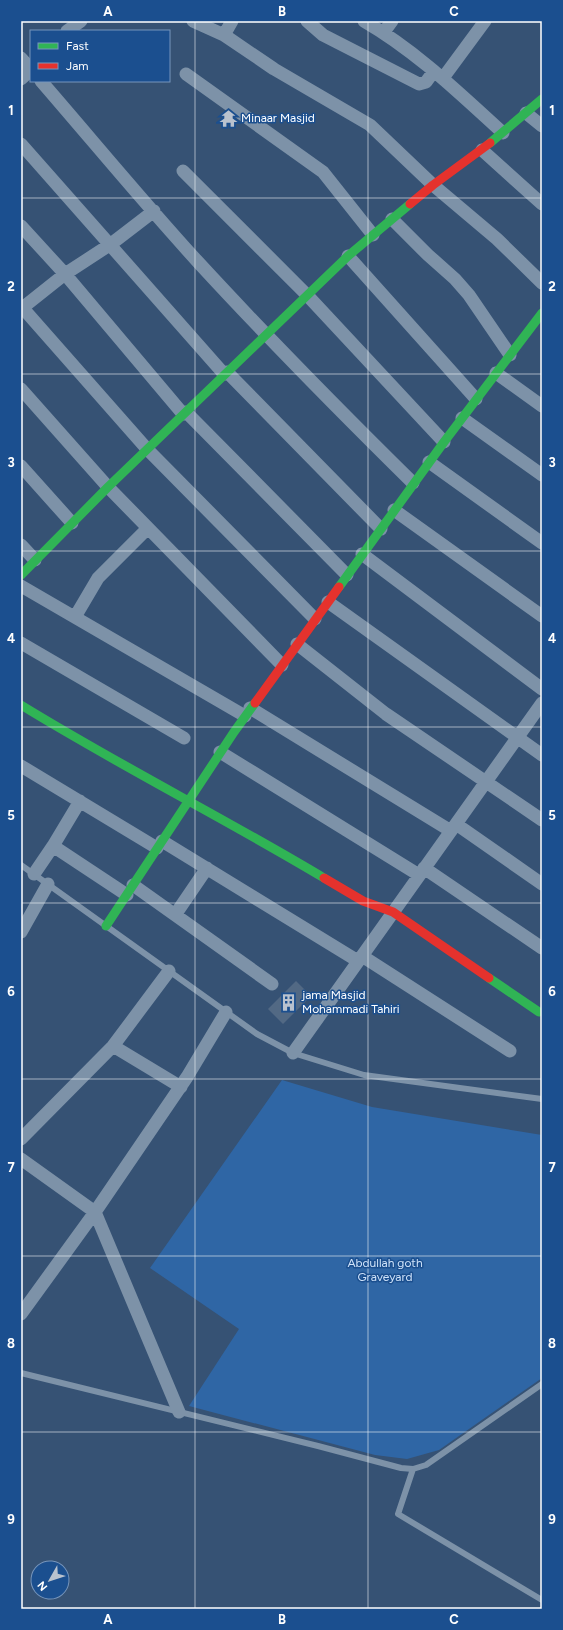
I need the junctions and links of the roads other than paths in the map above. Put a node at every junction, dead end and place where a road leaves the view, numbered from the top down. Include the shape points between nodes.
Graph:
1 (81, 21) edge
2 (193, 21) edge
3 (232, 21) edge
4 (307, 21) edge
5 (364, 21) edge
6 (392, 21) edge
7 (485, 21) edge
8 (68, 30) edge
9 (384, 32) junction
10 (224, 35) junction
11 (28, 64) edge
12 (186, 74) dead end
13 (438, 75) junction
14 (21, 79) edge
15 (42, 82) edge
16 (542, 99) edge
17 (526, 113) junction
18 (542, 126) edge
19 (503, 133) junction
20 (21, 144) edge
21 (482, 150) junction
22 (183, 171) dead end
23 (433, 185) junction
24 (542, 204) edge
25 (154, 211) junction
26 (392, 219) junction
27 (21, 226) edge
28 (373, 235) junction
29 (111, 244) junction
30 (348, 256) junction
31 (65, 274) junction
32 (542, 283) edge
33 (307, 295) junction
34 (22, 308) edge
35 (540, 321) edge
36 (266, 335) junction
37 (510, 355) junction
38 (226, 373) junction
39 (496, 373) junction
40 (21, 389) edge
41 (476, 399) junction
42 (542, 406) edge
43 (184, 413) junction
44 (462, 418) junction
45 (444, 442) junction
46 (147, 449) junction
47 (429, 462) junction
48 (21, 466) edge
49 (542, 475) edge
50 (414, 483) junction
51 (108, 487) junction
52 (394, 510) junction
53 (72, 523) junction
54 (148, 528) junction
55 (381, 529) junction
56 (542, 543) edge
57 (21, 545) edge
58 (362, 554) junction
59 (35, 560) junction
60 (21, 575) edge
61 (347, 575) junction
62 (21, 586) edge
63 (328, 602) junction
64 (542, 616) edge
65 (75, 617) junction
66 (315, 619) junction
67 (21, 643) edge
68 (297, 644) junction
69 (282, 665) junction
70 (542, 689) edge
71 (542, 703) edge
72 (21, 705) edge
73 (248, 712) junction
74 (184, 738) dead end
75 (517, 738) junction
76 (220, 752) junction
77 (542, 755) edge
78 (21, 766) edge
79 (486, 782) junction
80 (188, 801) junction
81 (80, 802) junction
82 (542, 820) edge
83 (453, 828) junction
84 (160, 844) junction
85 (53, 846) junction
86 (21, 865) edge
87 (207, 868) junction
88 (422, 872) junction
89 (34, 874) junction
90 (48, 884) junction
91 (542, 884) edge
92 (130, 890) junction
93 (393, 912) junction
94 (175, 915) junction
95 (106, 926) junction
96 (21, 932) edge
97 (542, 948) edge
98 (360, 958) junction
99 (169, 971) junction
100 (272, 984) dead end
101 (226, 1012) junction
102 (539, 1012) dead end
103 (113, 1046) junction
104 (510, 1051) dead end
105 (293, 1052) junction
106 (180, 1087) junction
107 (542, 1099) edge
108 (21, 1139) edge
109 (21, 1159) edge
110 (95, 1212) junction
111 (21, 1314) edge
112 (21, 1373) edge
113 (542, 1384) edge
114 (179, 1412) junction
115 (413, 1469) junction
116 (542, 1600) edge

1 - 8 street
2 - 10 street
3 - 10 street
4 - 13 street via 323,35 419,84
5 - 9 street
6 - 9 street
7 - 13 street
9 - 13 street
10 - 23 street via 274,69 370,125
11 - 14 street
12 - 28 street via 323,172
13 - 19 street
15 - 25 street
16 - 17 street
17 - 18 street
17 - 19 street
19 - 21 street
20 - 29 street
21 - 23 street
21 - 24 street
22 - 33 street
23 - 26 street
23 - 32 street via 497,239
25 - 29 street
25 - 36 street
26 - 28 street
26 - 37 street via 469,295
27 - 31 street
28 - 30 street
29 - 31 street
29 - 38 street
30 - 33 street
30 - 41 street
31 - 34 street
31 - 43 street
33 - 36 street
33 - 45 street
34 - 46 street
35 - 37 street
36 - 38 street
36 - 50 street via 324,396
37 - 39 street
38 - 43 street
38 - 55 street
39 - 41 street
39 - 42 street
40 - 51 street
41 - 44 street
43 - 46 street
43 - 61 street
44 - 45 street
44 - 49 street
45 - 47 street
46 - 51 street
46 - 66 street
47 - 50 street
47 - 56 street
48 - 53 street
50 - 52 street
51 - 53 street
51 - 54 street
52 - 55 street
52 - 64 street
53 - 59 street
54 - 65 street via 98,578
54 - 69 street
55 - 58 street
57 - 59 street
58 - 61 street
58 - 70 street
59 - 60 street
61 - 63 street
62 - 65 street
63 - 66 street
63 - 75 street
65 - 73 street
66 - 68 street
67 - 74 street
68 - 69 street
68 - 79 street via 386,714
69 - 73 street
71 - 75 street
72 - 80 street
73 - 76 street
73 - 83 street
75 - 77 street
75 - 79 street
76 - 80 street
76 - 88 street
78 - 81 street
79 - 82 street
79 - 83 street
80 - 84 street
80 - 93 street via 363,901
81 - 84 street
81 - 85 street
83 - 88 street
83 - 91 street
84 - 87 street
84 - 92 street
85 - 89 street
85 - 92 street
86 - 89 lane
87 - 94 street
87 - 98 street
88 - 93 street
88 - 97 street
89 - 90 lane
90 - 95 lane
90 - 96 street
92 - 94 street
92 - 95 street
93 - 98 street
93 - 102 street
94 - 100 street
95 - 99 lane
98 - 104 street
98 - 105 street
99 - 101 lane
99 - 103 street
101 - 105 lane via 257,1034
101 - 106 street
103 - 106 street
103 - 108 street
105 - 107 lane via 364,1075
106 - 110 street
109 - 110 street
110 - 111 street
110 - 114 street
112 - 114 lane
113 - 115 lane via 426,1465
114 - 115 lane
115 - 116 lane via 398,1514

